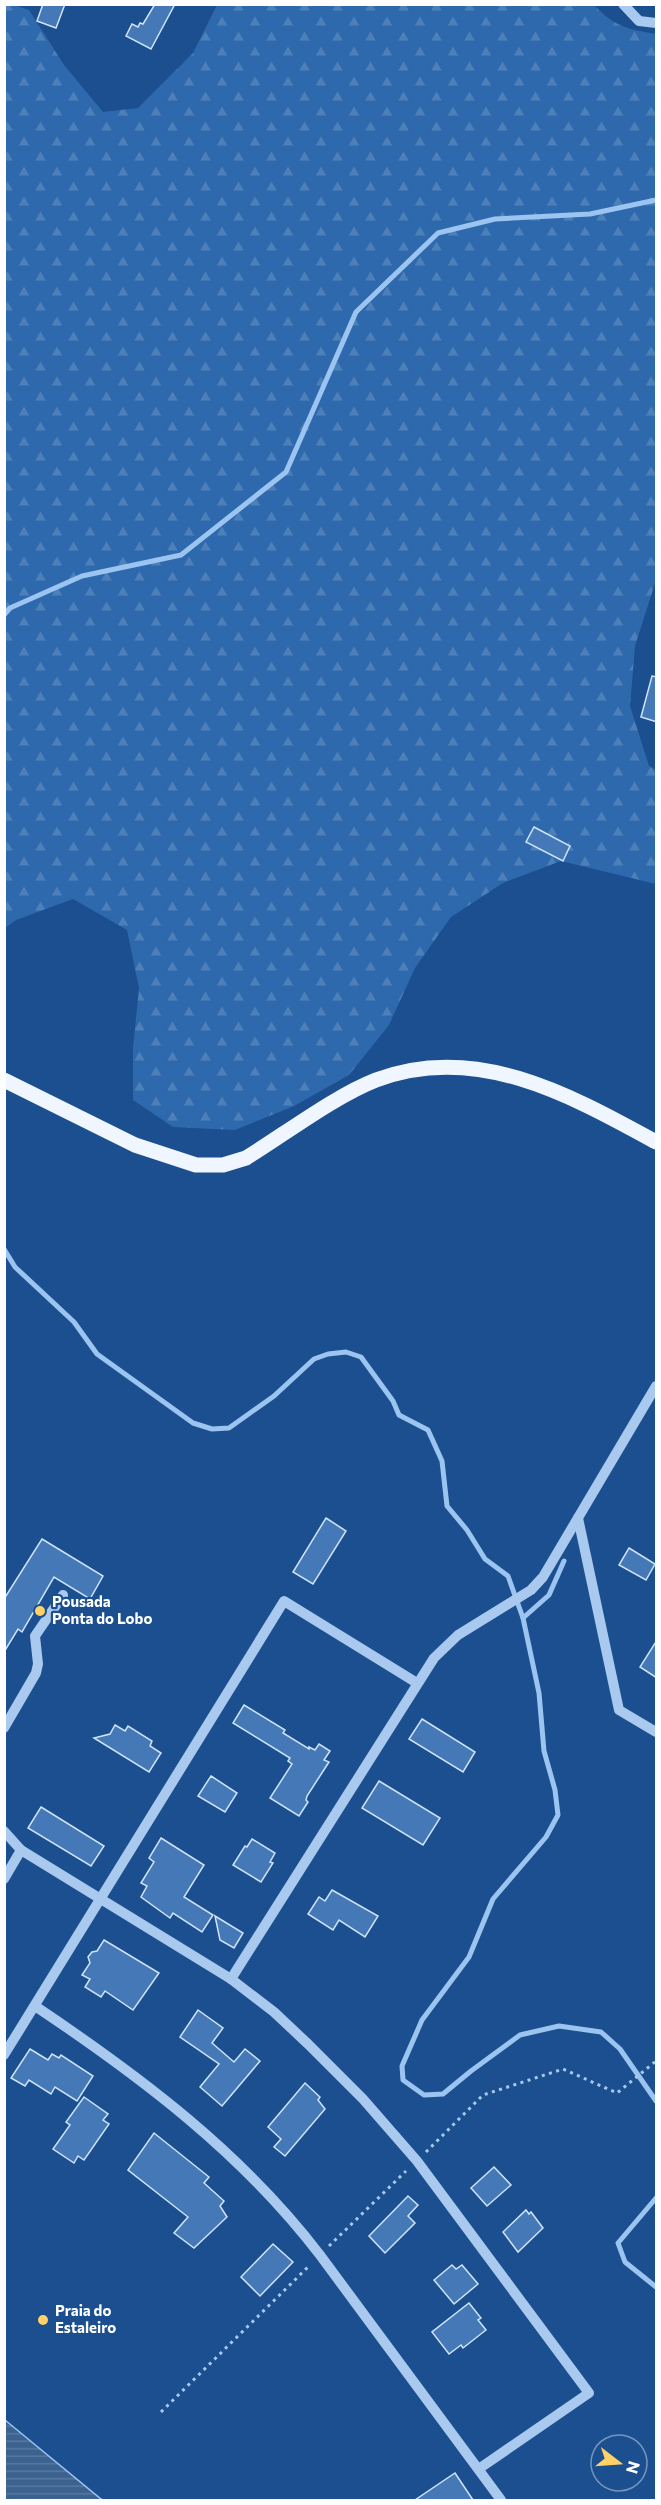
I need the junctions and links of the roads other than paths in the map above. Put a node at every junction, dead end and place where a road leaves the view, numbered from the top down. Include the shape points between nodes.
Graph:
1 (623, 4) edge
2 (657, 22) edge
3 (4, 1080) edge
4 (657, 1142) edge
5 (657, 1386) edge
6 (578, 1518) junction
7 (63, 1595) dead end
8 (417, 1683) junction
9 (4, 1728) edge
10 (657, 1732) edge
11 (4, 1832) edge
12 (21, 1850) junction
13 (4, 1879) edge
14 (101, 1898) junction
15 (231, 1979) junction
16 (35, 2006) junction
17 (4, 2055) edge
18 (480, 2468) junction
19 (501, 2500) edge

1 - 2 street via 639,21
3 - 4 main road via 135,1145 196,1165 223,1165 246,1158 374,1081 402,1071 449,1067 502,1072 553,1089
5 - 6 street
6 - 8 street via 531,1590 458,1635 434,1658
6 - 10 street via 619,1710
7 - 9 street via 36,1636 36,1673
8 - 14 street via 284,1601
8 - 15 street
11 - 12 street
12 - 13 street
12 - 14 street
14 - 15 street
14 - 16 street
15 - 18 street via 309,2043 417,2161 589,2393
16 - 17 street
16 - 18 street via 160,2094 254,2178 294,2220
18 - 19 street

